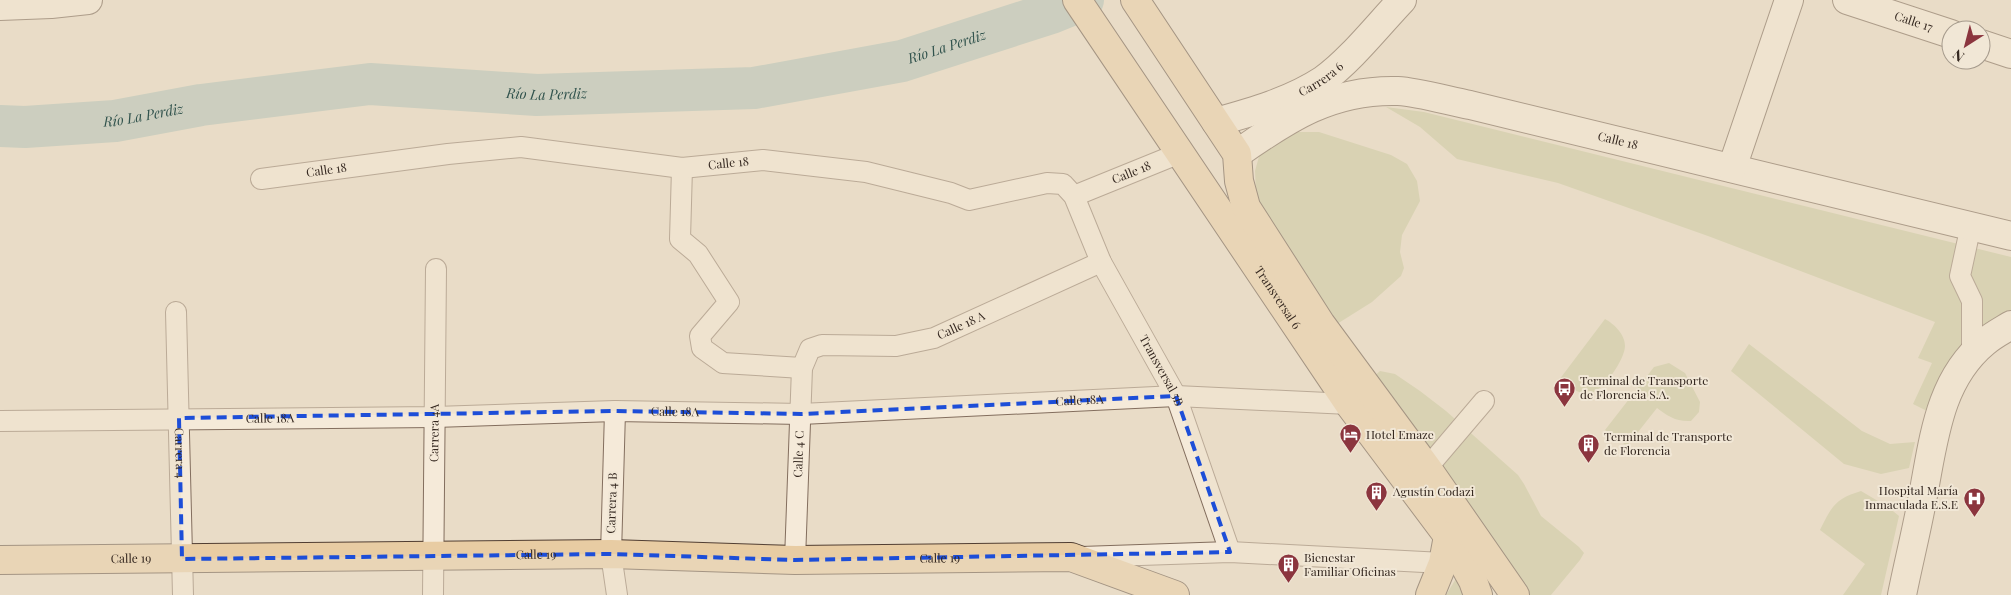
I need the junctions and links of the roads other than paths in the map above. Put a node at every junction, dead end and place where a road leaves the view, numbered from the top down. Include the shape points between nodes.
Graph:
1 (88, 0) edge
2 (1077, 0) edge
3 (1135, 0) edge
4 (1402, 0) edge
5 (1788, 0) edge
6 (1847, 0) edge
7 (0, 6) edge
8 (1941, 31) edge
9 (1991, 47) edge
10 (2011, 54) edge
11 (1216, 122) junction
12 (1180, 153) junction
13 (1237, 154) junction
14 (682, 168) junction
15 (1732, 168) junction
16 (261, 179) dead end
17 (1074, 196) junction
18 (1971, 225) junction
19 (2011, 236) edge
20 (1101, 262) junction
21 (436, 269) dead end
22 (176, 312) dead end
23 (2011, 325) edge
24 (810, 349) joint
25 (1972, 356) junction
26 (802, 368) junction
27 (1176, 396) junction
28 (1484, 401) dead end
29 (1349, 404) junction
30 (615, 411) junction
31 (801, 414) junction
32 (435, 417) junction
33 (179, 418) junction
34 (0, 421) edge
35 (1426, 468) junction
36 (1448, 536) junction
37 (1230, 552) junction
38 (611, 554) junction
39 (434, 555) junction
40 (1071, 557) junction
41 (182, 558) junction
42 (0, 560) edge
43 (795, 560) junction
44 (1444, 563) junction
45 (184, 595) edge
46 (433, 595) edge
47 (617, 595) edge
48 (1175, 595) edge
49 (1430, 595) edge
50 (1478, 595) edge
51 (1515, 595) edge
52 (1902, 595) edge

1 - 7 main road
2 - 12 main road, Transversal 6
3 - 11 main road, Transversal 6
4 - 11 main road, Carrera 6 via 1357,50 1324,79 1253,111
5 - 15 main road
6 - 8 main road, Calle 17
9 - 10 main road
11 - 13 main road, Transversal 6
12 - 17 street, Calle 18
12 - 29 main road, Transversal 6
13 - 15 main road, Calle 18 via 1307,109 1352,94 1399,91
13 - 35 main road, Transversal 6 via 1239,181 1246,207 1321,324
14 - 16 street, Calle 18 via 521,147
14 - 17 street, Calle 18 via 764,160 866,172 969,200 1047,183 1063,184
14 - 26 street via 680,239 698,254 729,302 700,336 702,348 723,363
15 - 18 main road, Calle 18
17 - 20 street, Transversal 5B
18 - 19 main road, Calle 18
18 - 25 street via 1960,276 1972,301
20 - 24 street, Calle 18 A via 934,338 896,346 822,344
20 - 27 street, Transversal 5B
21 - 32 street, Carrera 4A
22 - 33 street, Carrera 4
23 - 25 main road via 1986,341
24 - 26 street, Calle 4 C
25 - 52 main road via 1960,369 1943,402
26 - 31 street, Calle 4 C
27 - 29 street, Calle 18A
27 - 31 street, Calle 18A
27 - 37 street, Transversal 5B
28 - 35 street
29 - 36 main road, Transversal 6
30 - 31 street, Calle 18A
30 - 32 street, Calle 18A
30 - 38 street, Carrera 4 B
31 - 43 street, Calle 4 C
32 - 33 street, Calle 18A
32 - 39 street, Carrera 4A
33 - 34 street, Calle 18A
33 - 41 street, Carrera 4
35 - 51 main road, Transversal 6
36 - 44 main road
36 - 50 main road, Transversal 6
37 - 40 street, Calle 19
37 - 44 street, Calle 19
38 - 39 main road, Calle 19
38 - 43 main road, Calle 19
38 - 47 street, Carrera 4 B
39 - 41 main road, Calle 19
39 - 46 street, Carrera 4A
40 - 43 main road, Calle 19
40 - 48 main road, Calle 19
41 - 42 main road, Calle 19
41 - 45 street, Carrera 4
44 - 49 main road

